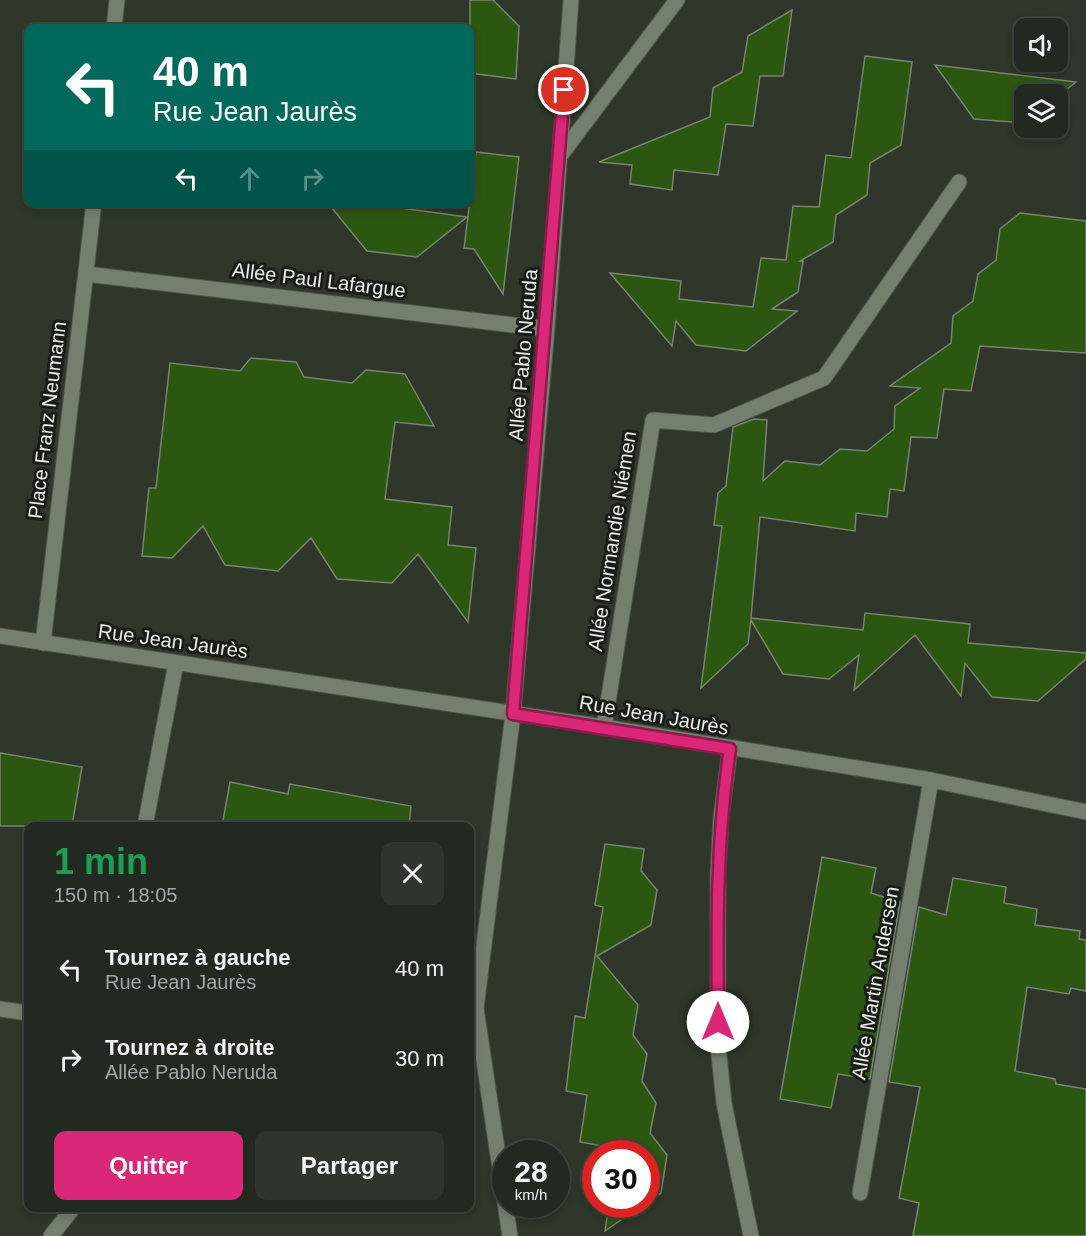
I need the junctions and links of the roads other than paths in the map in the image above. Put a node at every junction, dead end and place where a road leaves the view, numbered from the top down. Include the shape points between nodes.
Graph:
1 (117, 0) edge
2 (571, 0) edge
3 (676, 0) edge
4 (114, 24) edge
5 (559, 157) junction
6 (959, 182) dead end
7 (93, 207) edge
8 (86, 274) junction
9 (547, 329) junction
10 (0, 636) edge
11 (43, 643) junction
12 (176, 663) junction
13 (513, 714) junction
14 (604, 727) junction
15 (730, 749) junction
16 (930, 780) junction
17 (1086, 812) edge
18 (146, 822) edge
19 (0, 1009) edge
20 (24, 1012) edge
21 (860, 1194) dead end
22 (70, 1212) edge
23 (51, 1236) edge
24 (510, 1236) edge
25 (751, 1236) edge

1 - 4 street
2 - 5 street, Allée Pablo Neruda
3 - 5 street
5 - 9 street, Allée Pablo Neruda
6 - 14 street, Allée Normandie Niémen via 824,378 714,425 653,420
7 - 8 street, Place Franz Neumann
8 - 9 street, Allée Paul Lafargue
8 - 11 street, Place Franz Neumann
9 - 13 street, Allée Pablo Neruda
10 - 11 street, Rue Jean Jaurès
11 - 12 street, Rue Jean Jaurès
12 - 13 street, Rue Jean Jaurès
12 - 18 street
13 - 14 street, Rue Jean Jaurès
13 - 24 street, Allée Pablo Neruda via 476,1008
14 - 15 street, Rue Jean Jaurès
15 - 16 street, Rue Jean Jaurès
15 - 25 street via 718,874 718,1046 724,1103
16 - 17 street, Rue Jean Jaurès
16 - 21 street, Allée Martin Andersen
19 - 20 street
22 - 23 street

